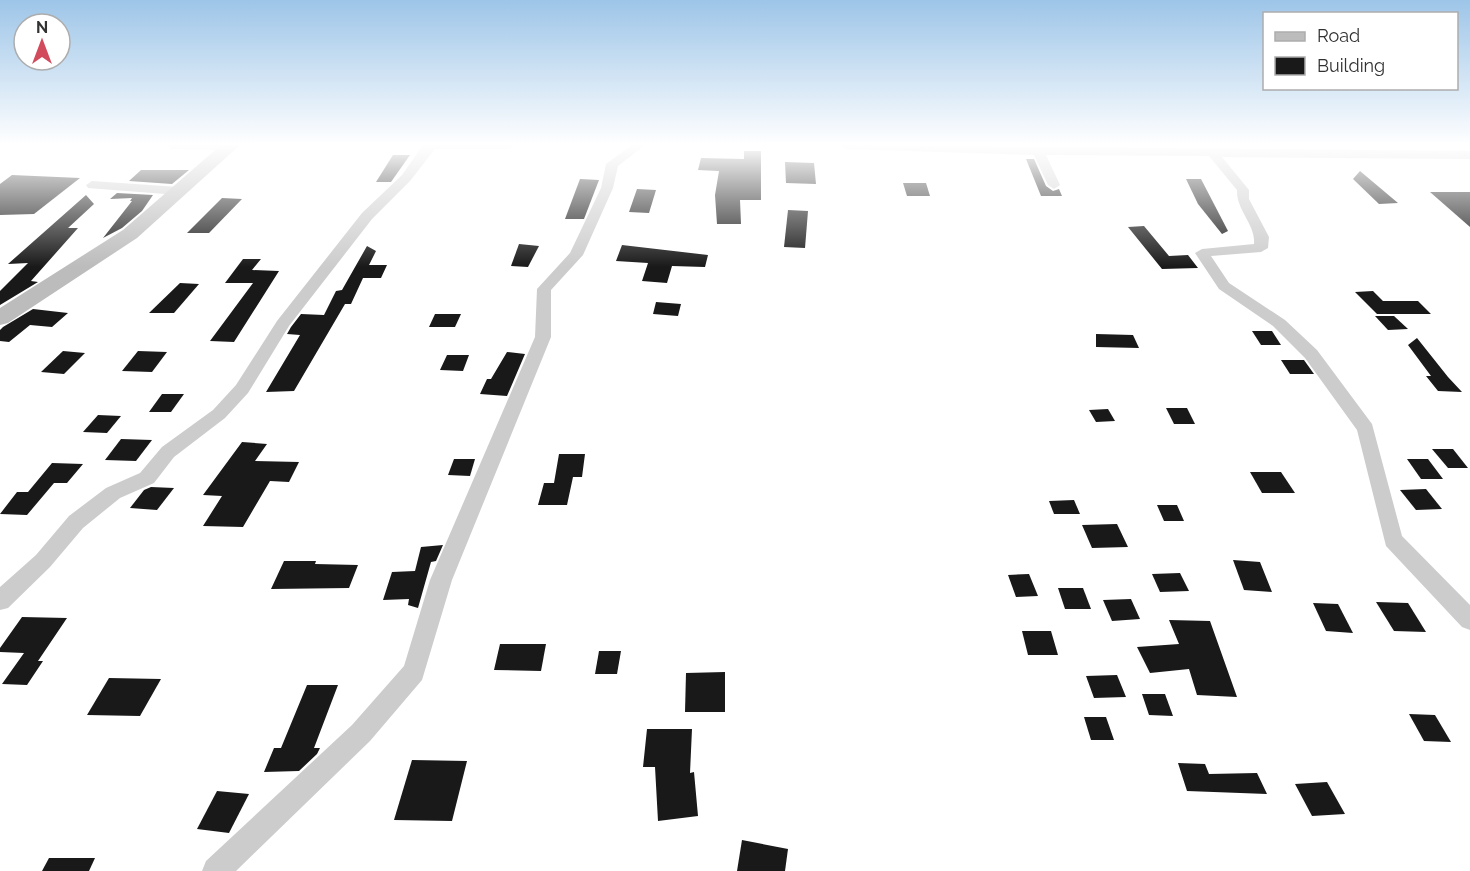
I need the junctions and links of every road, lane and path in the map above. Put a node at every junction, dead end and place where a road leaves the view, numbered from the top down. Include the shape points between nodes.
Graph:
1 (101, 186) edge
2 (184, 186) edge
3 (398, 186) edge
4 (607, 186) edge
5 (1241, 186) edge
6 (178, 191) junction
7 (0, 318) edge
8 (0, 601) edge
9 (1470, 620) edge
10 (216, 871) edge

1 - 6 street
2 - 6 main road
3 - 8 street via 367,216 283,324 242,389 219,414 168,452 147,478 113,492 76,522 43,561
4 - 10 street via 576,255 544,289 543,337 441,580 414,672 361,734
5 - 9 street via 1243,199 1262,237 1261,248 1202,253 1224,286 1279,323 1311,354 1366,429 1393,540
6 - 7 main road via 130,234

